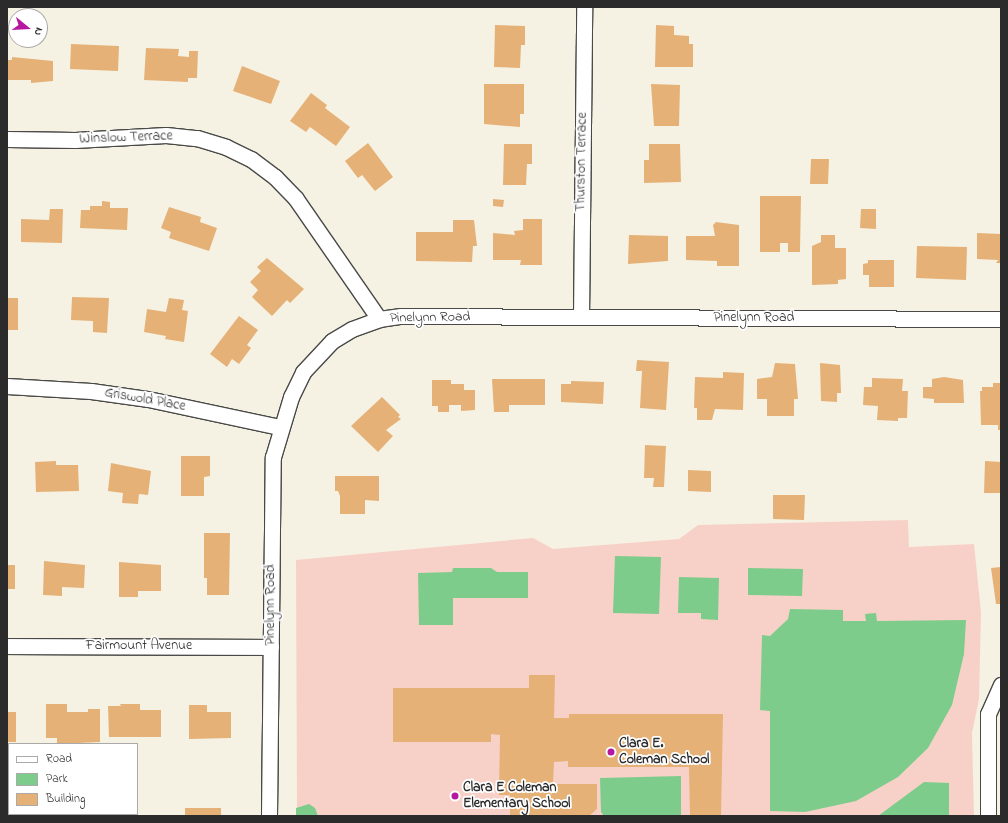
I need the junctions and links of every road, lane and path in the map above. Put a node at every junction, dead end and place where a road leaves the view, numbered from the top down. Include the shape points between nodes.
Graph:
1 (584, 7) edge
2 (7, 139) edge
3 (581, 317) junction
4 (379, 319) junction
5 (1001, 319) edge
6 (7, 386) edge
7 (280, 427) junction
8 (7, 646) edge
9 (271, 647) junction
10 (1001, 686) edge
11 (270, 816) edge
12 (988, 816) edge

1 - 3 street, Thurston Terrace
2 - 4 street, Winslow Terrace via 75,140 166,135 197,138 226,147 250,159 275,177 296,199
3 - 4 street, Pinelynn Road via 402,316
3 - 5 street, Pinelynn Road
4 - 7 street, Pinelynn Road via 352,329 316,355 303,372
6 - 7 street, Griswold Place via 91,391 148,399
7 - 9 street, Pinelynn Road via 273,457 271,500
8 - 9 street, Fairmount Avenue
9 - 11 street, Pinelynn Road
10 - 12 street via 988,714

